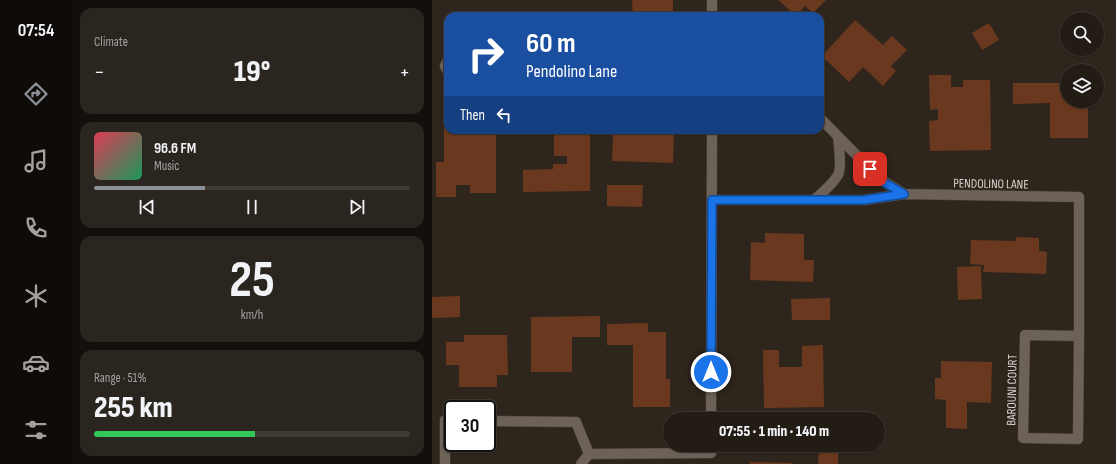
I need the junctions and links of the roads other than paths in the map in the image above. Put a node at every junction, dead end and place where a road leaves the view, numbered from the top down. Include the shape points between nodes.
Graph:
1 (824, 122) edge
2 (712, 134) edge
3 (838, 137) junction
4 (904, 194) junction
5 (1079, 197) joint
6 (712, 200) junction
7 (814, 200) junction
8 (1080, 336) junction
9 (711, 412) edge
10 (496, 421) edge
11 (663, 451) edge
12 (445, 452) edge
13 (589, 454) junction
14 (445, 464) edge
15 (581, 464) edge

1 - 3 street, PENDOLINO LANE
2 - 6 street
3 - 4 street, PENDOLINO LANE via 880,180
3 - 7 street via 839,174
4 - 5 street, PENDOLINO LANE
4 - 7 street, PENDOLINO LANE via 864,200
5 - 8 street, BAROUNI COURT
6 - 7 street, PENDOLINO LANE
6 - 9 street
8 - 8 street, BAROUNI COURT via 1078,439 1023,438 1025,335
10 - 13 street via 576,422
11 - 13 street
12 - 14 street
13 - 15 street

